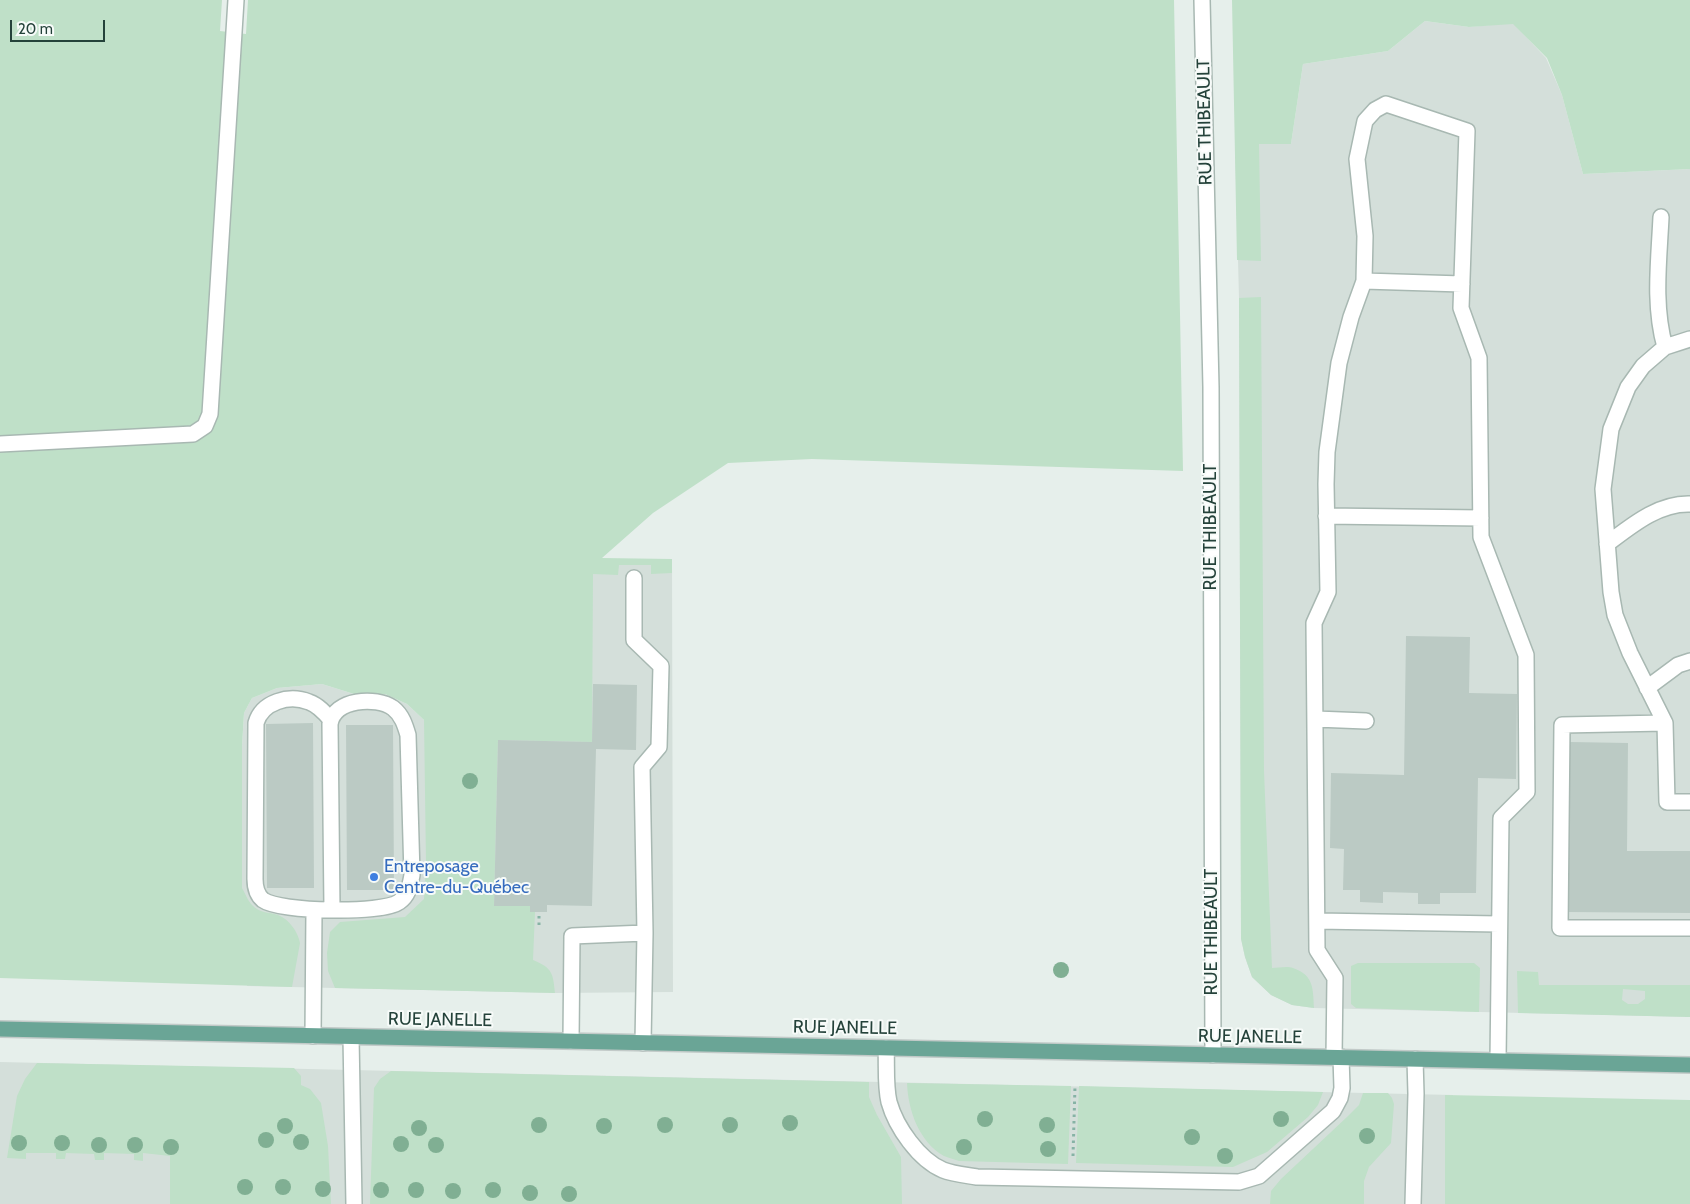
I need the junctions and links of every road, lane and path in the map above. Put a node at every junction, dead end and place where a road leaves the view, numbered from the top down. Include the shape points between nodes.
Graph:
1 (236, 0) edge
2 (1202, 0) edge
3 (1661, 217) dead end
4 (1364, 281) junction
5 (1462, 284) junction
6 (1690, 339) edge
7 (1665, 347) junction
8 (0, 444) edge
9 (1690, 504) edge
10 (1326, 516) junction
11 (1481, 518) junction
12 (1607, 544) junction
13 (634, 578) dead end
14 (1690, 660) edge
15 (1647, 688) junction
16 (1316, 719) junction
17 (331, 720) junction
18 (1366, 721) dead end
19 (1665, 723) junction
20 (1690, 802) edge
21 (314, 910) junction
22 (332, 910) junction
23 (539, 912) dead end
24 (1317, 921) junction
25 (1499, 924) junction
26 (539, 925) dead end
27 (1690, 928) edge
28 (645, 933) junction
29 (0, 1029) edge
30 (314, 1036) junction
31 (351, 1037) junction
32 (571, 1041) junction
33 (643, 1043) junction
34 (886, 1048) junction
35 (1213, 1055) junction
36 (1338, 1057) junction
37 (1415, 1059) junction
38 (1498, 1060) junction
39 (1690, 1064) edge
40 (1075, 1086) dead end
41 (1072, 1162) dead end
42 (354, 1204) edge
43 (1414, 1204) edge

1 - 8 street via 210,414 205,426 193,434
2 - 35 street, RUE THIBEAULT via 1211,397
3 - 7 street via 1658,305
4 - 5 street
4 - 5 street via 1365,236 1357,159 1365,121 1386,104 1466,132
4 - 10 street via 1339,363 1327,452
5 - 11 street via 1461,308 1479,358
6 - 7 street
7 - 12 street via 1643,366 1628,387 1611,429 1604,489
9 - 12 street via 1649,514
10 - 11 street
10 - 16 street via 1328,592 1314,623
11 - 25 street via 1481,537 1526,655 1527,792 1501,818
12 - 15 street via 1615,615
13 - 28 street via 634,640 661,666 659,747 642,767
14 - 15 street
15 - 19 street
16 - 18 street
16 - 24 street
17 - 21 street via 311,702 298,699 282,700 264,708 256,723 255,887 264,901
17 - 22 street
17 - 22 street via 345,706 364,702 384,704 401,716 408,735 412,875 406,896 398,903 378,908
19 - 20 street via 1667,802
19 - 27 street via 1562,725 1560,928
21 - 22 street
21 - 30 street
23 - 26 path
24 - 25 street
24 - 36 street via 1317,950 1335,978
25 - 38 street
28 - 32 street via 572,936
28 - 33 street
29 - 30 main road, RUE JANELLE
30 - 31 main road, RUE JANELLE
31 - 32 main road, RUE JANELLE
31 - 42 street
32 - 33 main road, RUE JANELLE
33 - 34 main road, RUE JANELLE
34 - 35 main road, RUE JANELLE
34 - 36 street via 889,1102 916,1150 929,1163 943,1170 977,1177 1248,1180 1259,1176 1333,1111 1342,1088
35 - 36 main road, RUE JANELLE
36 - 37 main road, RUE JANELLE
37 - 38 main road, RUE JANELLE
37 - 43 street
38 - 39 main road, RUE JANELLE
40 - 41 path

